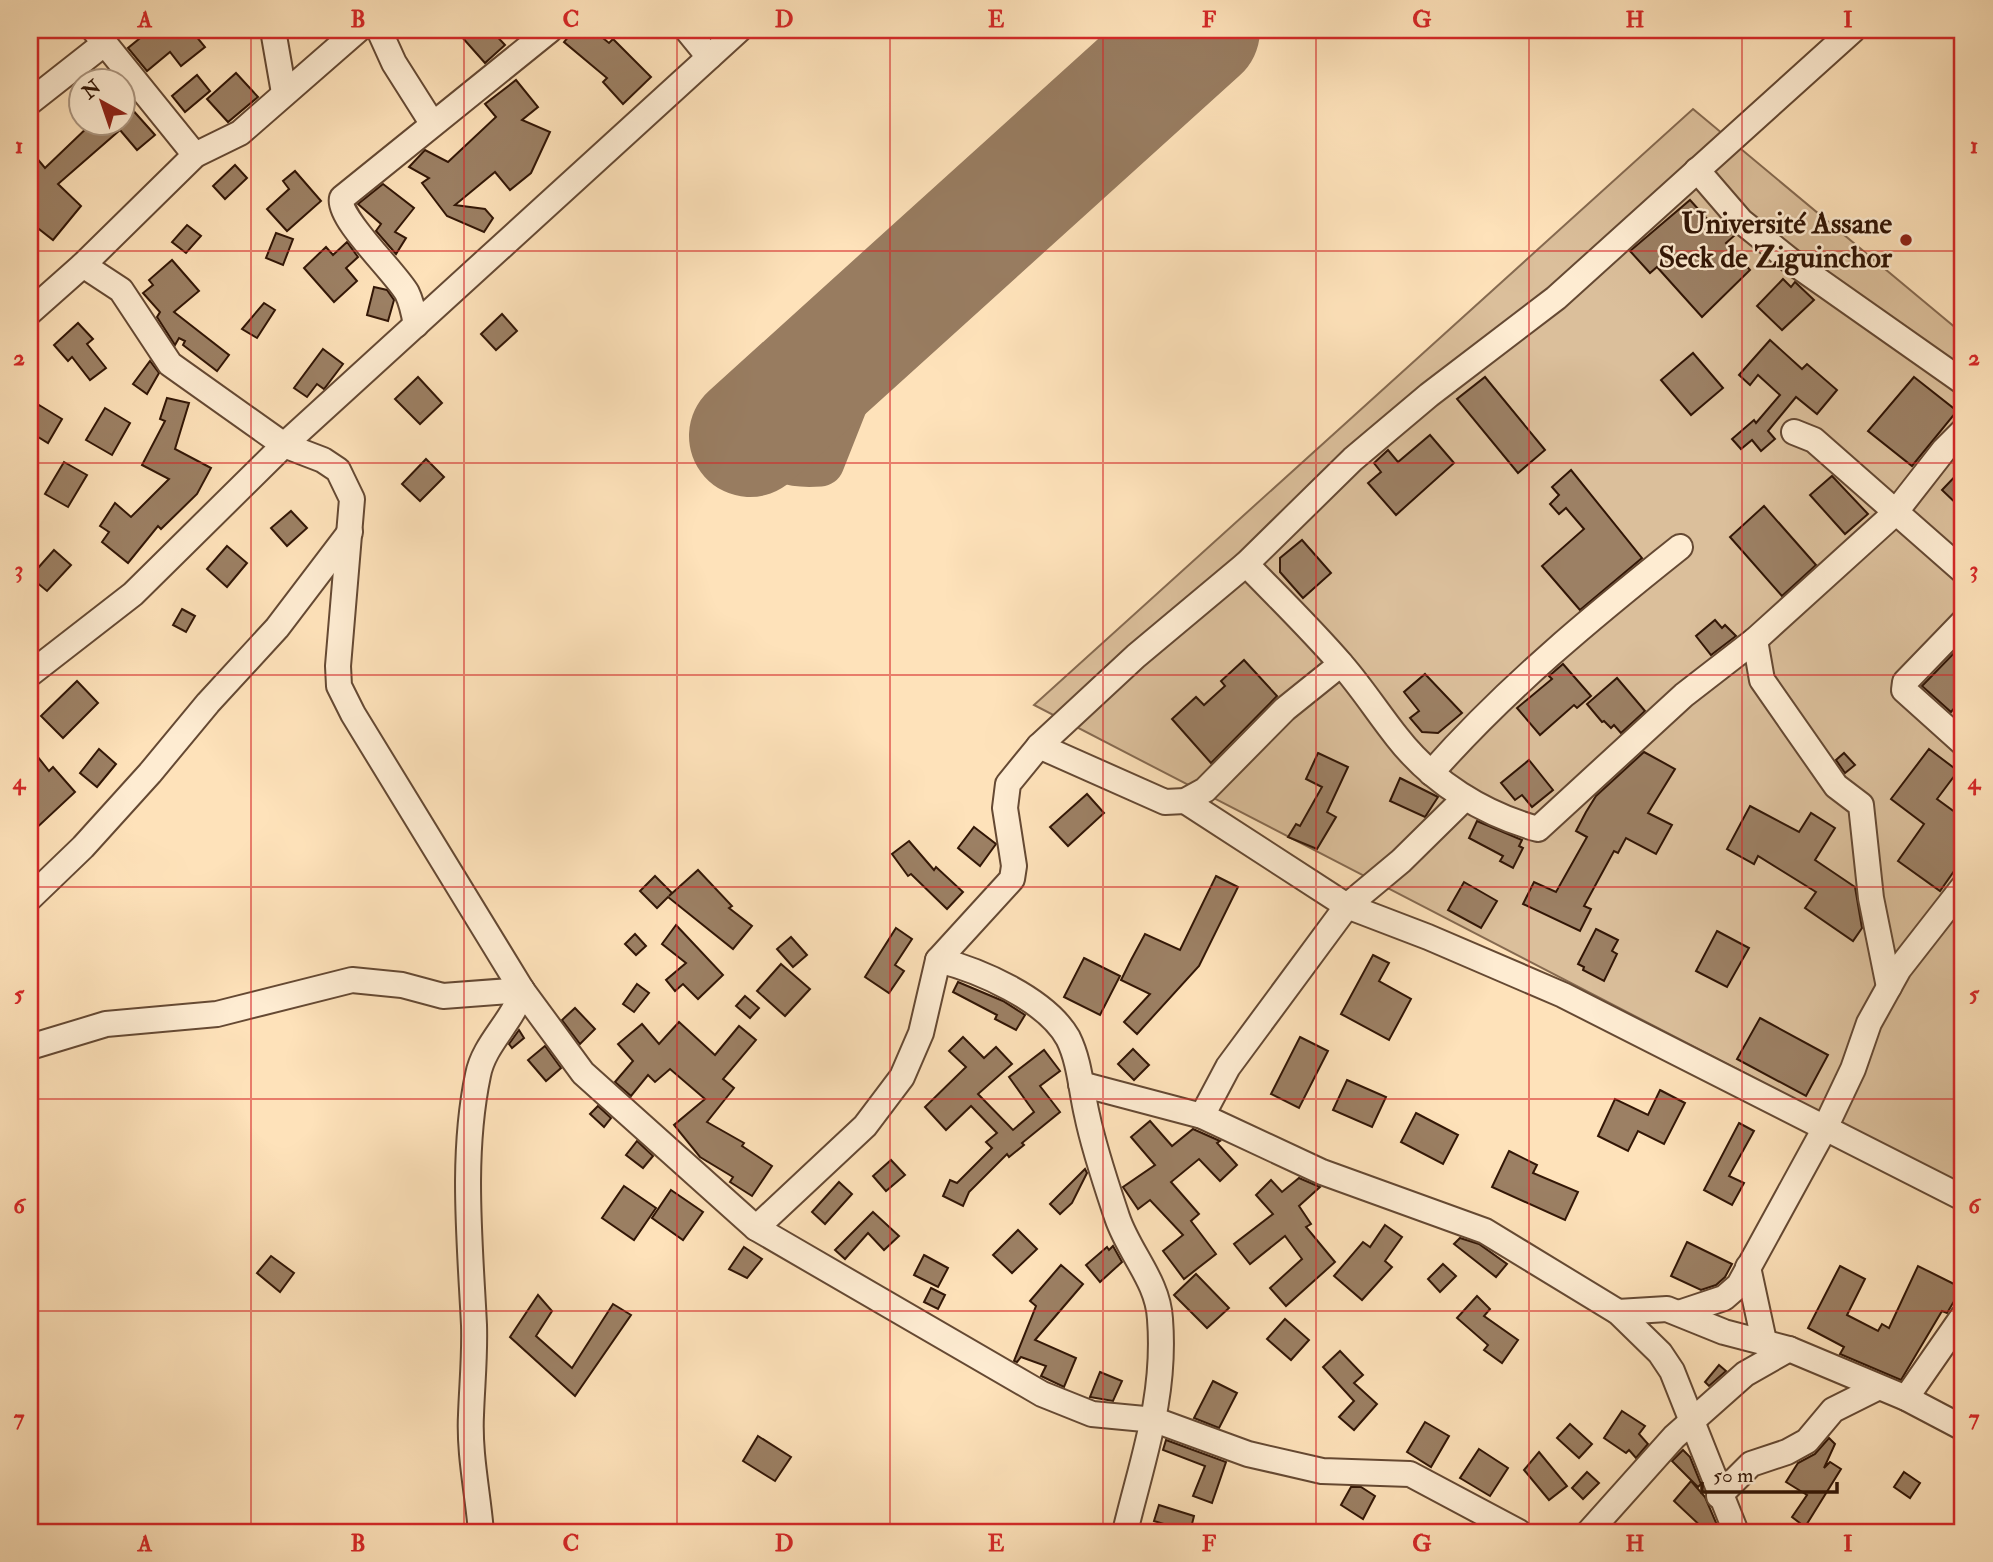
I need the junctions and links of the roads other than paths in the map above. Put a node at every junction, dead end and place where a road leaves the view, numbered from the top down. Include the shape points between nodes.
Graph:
1 (273, 30) edge
2 (358, 30) edge
3 (379, 30) edge
4 (550, 30) edge
5 (687, 30) edge
6 (739, 30) edge
7 (1853, 30) edge
8 (99, 36) edge
9 (709, 57) junction
10 (284, 93) junction
11 (30, 102) edge
12 (432, 123) junction
13 (195, 155) junction
14 (1698, 170) junction
15 (83, 265) junction
16 (30, 312) edge
17 (416, 325) junction
18 (1963, 382) edge
19 (1963, 431) edge
20 (1794, 432) dead end
21 (284, 445) junction
22 (1894, 514) junction
23 (350, 531) junction
24 (1680, 547) dead end
25 (1246, 564) junction
26 (1963, 571) edge
27 (1963, 622) edge
28 (1755, 640) junction
29 (1341, 664) junction
30 (30, 674) edge
31 (1963, 743) edge
32 (1039, 746) junction
33 (1431, 773) junction
34 (1465, 798) junction
35 (1185, 801) junction
36 (1963, 887) edge
37 (30, 898) edge
38 (1346, 906) junction
39 (938, 960) junction
40 (1889, 987) junction
41 (522, 990) junction
42 (30, 1047) edge
43 (1081, 1084) junction
44 (1202, 1116) junction
45 (1825, 1128) junction
46 (1963, 1198) edge
47 (756, 1228) junction
48 (1748, 1267) junction
49 (1618, 1312) junction
50 (1679, 1313) junction
51 (1963, 1316) edge
52 (1764, 1341) junction
53 (1789, 1349) junction
54 (1877, 1388) junction
55 (1906, 1398) junction
56 (1155, 1420) junction
57 (1692, 1422) junction
58 (1963, 1428) edge
59 (1720, 1496) junction
60 (481, 1532) edge
61 (1125, 1532) edge
62 (1520, 1532) edge
63 (1589, 1532) edge
64 (1736, 1532) edge

1 - 10 street
2 - 10 street
3 - 12 street
4 - 12 street
5 - 9 street
6 - 9 street
7 - 14 street
8 - 11 street
8 - 13 street
9 - 17 street
10 - 13 street via 240,133
12 - 17 street via 341,203 407,293
13 - 15 street
14 - 18 street via 1741,221 1761,237
14 - 25 street via 1546,306 1353,459
15 - 16 street
15 - 21 street via 121,290 170,364
17 - 21 street
19 - 22 street
20 - 22 street via 1814,440
21 - 23 street via 338,470 352,499
21 - 30 street via 133,594
22 - 26 street
22 - 28 street
23 - 37 street via 277,628 83,847
23 - 41 street via 340,686
24 - 33 street via 1576,630 1472,726
25 - 29 street
25 - 32 street via 1136,656
27 - 31 street via 1905,681 1904,690
28 - 34 street via 1684,695 1538,829 1509,821
28 - 40 street via 1762,680 1836,786 1861,805 1871,898
29 - 33 street via 1399,740
29 - 35 street via 1277,717 1205,790
32 - 35 street via 1165,802
32 - 39 street via 1008,784 1005,808 1012,879
33 - 34 street
34 - 38 street via 1401,861
35 - 38 street
36 - 40 street
38 - 44 street via 1228,1067
38 - 45 street via 1563,995
39 - 43 street via 973,969 1051,1018 1067,1037
39 - 47 street via 921,1033 902,1077 865,1126
40 - 45 street
41 - 42 street via 443,996 402,985 352,980 217,1014 106,1024
41 - 47 street via 583,1073
41 - 60 street via 478,1071 473,1104 469,1224 475,1373 470,1417
43 - 44 street
43 - 56 street via 1117,1219 1157,1297 1161,1369
44 - 49 street via 1333,1177 1485,1231
45 - 46 street
45 - 48 street
47 - 56 street via 1042,1394 1092,1414
48 - 50 street via 1740,1285 1724,1298
48 - 52 street
49 - 50 street via 1652,1308
49 - 57 street via 1667,1362
50 - 52 street via 1724,1332
51 - 55 street
52 - 53 street
53 - 54 street
53 - 57 street via 1745,1374
54 - 55 street
54 - 59 street via 1833,1410 1807,1441 1751,1464
55 - 58 street
56 - 61 street
56 - 62 street via 1248,1454 1322,1471 1410,1474
57 - 59 street
57 - 63 street via 1666,1444
59 - 64 street

